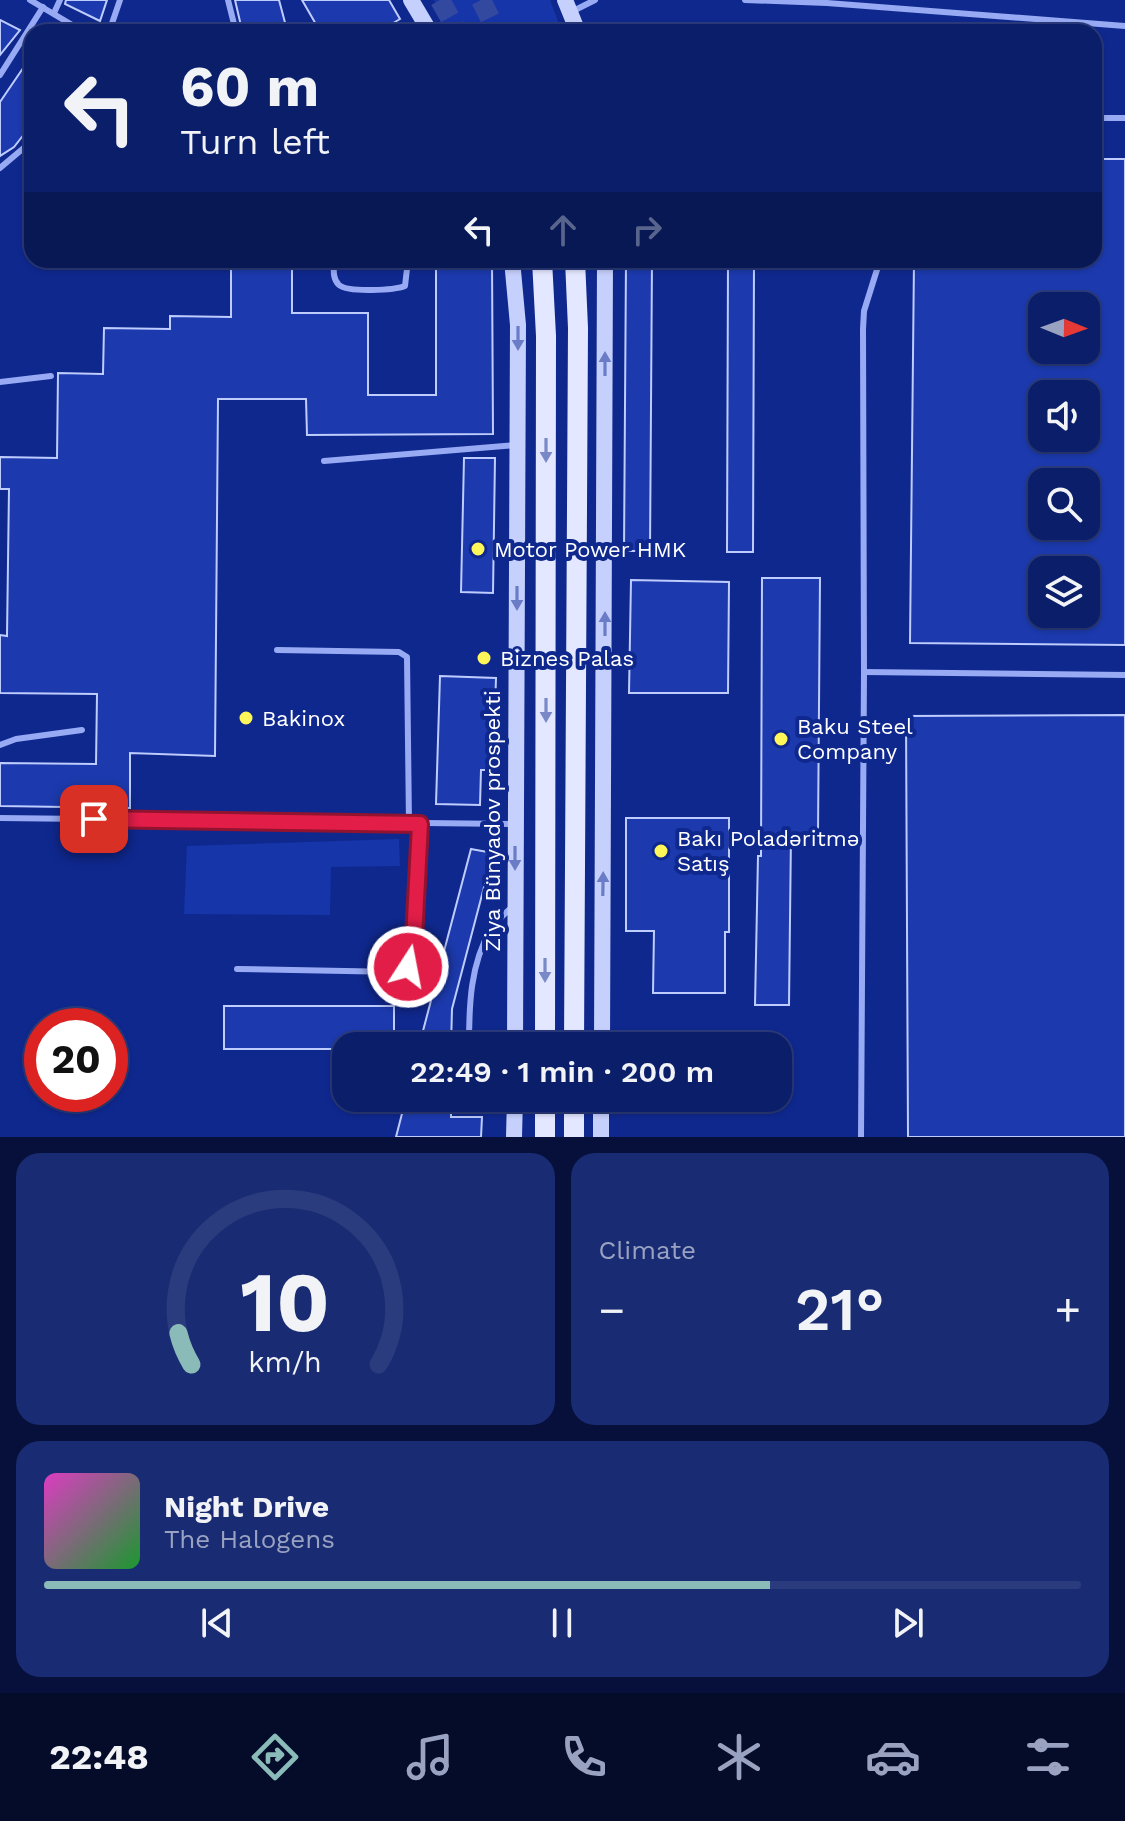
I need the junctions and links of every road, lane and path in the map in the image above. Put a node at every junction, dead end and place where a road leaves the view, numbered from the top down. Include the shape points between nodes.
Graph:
1 (30, 0) edge
2 (60, 0) edge
3 (120, 0) edge
4 (228, 0) edge
5 (411, 0) edge
6 (423, 0) edge
7 (595, 0) edge
8 (745, 0) edge
9 (923, 0) edge
10 (827, 2) edge
11 (569, 4) edge
12 (43, 7) junction
13 (922, 10) junction
14 (54, 13) junction
15 (32, 24) edge
16 (71, 24) edge
17 (112, 24) edge
18 (234, 24) edge
19 (425, 24) edge
20 (428, 24) edge
21 (574, 24) edge
22 (1100, 24) edge
23 (1102, 24) edge
24 (1125, 26) edge
25 (24, 37) edge
26 (0, 75) edge
27 (1102, 118) edge
28 (1125, 118) edge
29 (24, 148) edge
30 (0, 168) edge
31 (334, 268) edge
32 (407, 268) edge
33 (513, 268) edge
34 (542, 268) edge
35 (575, 268) edge
36 (605, 268) edge
37 (877, 268) edge
38 (51, 376) dead end
39 (0, 382) edge
40 (517, 445) junction
41 (324, 461) dead end
42 (277, 650) dead end
43 (864, 672) junction
44 (1125, 675) edge
45 (82, 730) dead end
46 (0, 745) edge
47 (0, 818) edge
48 (409, 824) junction
49 (420, 824) junction
50 (515, 824) junction
51 (515, 903) junction
52 (237, 969) dead end
53 (470, 1032) edge
54 (515, 1032) edge
55 (545, 1032) edge
56 (574, 1032) edge
57 (602, 1032) edge
58 (515, 1112) edge
59 (545, 1112) edge
60 (574, 1112) edge
61 (601, 1112) edge
62 (514, 1137) edge
63 (545, 1137) edge
64 (574, 1137) edge
65 (601, 1137) edge
66 (861, 1137) edge

1 - 12 lane
2 - 14 lane
3 - 17 lane
4 - 18 lane
5 - 19 main road
6 - 20 main road
7 - 11 lane
8 - 10 lane
9 - 13 lane
10 - 13 lane
11 - 21 main road
12 - 14 lane
12 - 15 lane
13 - 22 lane
14 - 16 lane
23 - 24 lane
25 - 26 lane
27 - 28 lane
29 - 30 lane
31 - 32 lane via 339,285 347,288 396,290 405,286
33 -> 40 main road, Ziya Bünyadov prospekti
34 -> 55 main road
35 - 56 main road
57 -> 36 main road
37 - 43 lane via 863,329
38 - 39 lane
40 - 41 lane
40 -> 50 main road, Ziya Bünyadov prospekti
42 - 48 lane via 399,652 407,657
43 - 44 lane
43 - 66 lane
45 - 46 lane
47 - 48 lane
48 - 49 lane
49 - 50 lane
49 - 52 lane via 413,958 408,967 397,972
50 -> 51 main road, Ziya Bünyadov prospekti
51 - 53 lane via 492,928 477,962
51 - 54 main road, Ziya Bünyadov prospekti
58 - 62 main road
59 - 63 main road
60 - 64 main road
61 - 65 main road

